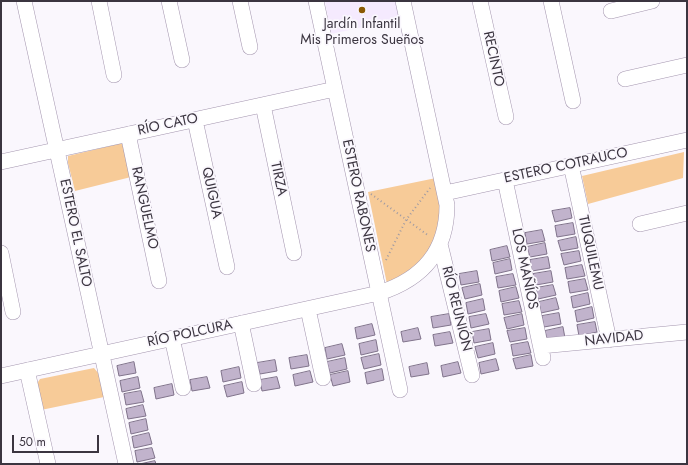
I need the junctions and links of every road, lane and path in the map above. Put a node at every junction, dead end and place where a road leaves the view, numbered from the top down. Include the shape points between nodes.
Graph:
1 (24, 1) edge
2 (99, 1) edge
3 (169, 1) edge
4 (240, 1) edge
5 (316, 1) edge
6 (403, 1) edge
7 (480, 1) edge
8 (551, 1) edge
9 (652, 1) edge
10 (611, 11) dead end
11 (250, 47) dead end
12 (182, 60) dead end
13 (687, 65) edge
14 (114, 76) dead end
15 (625, 79) dead end
16 (335, 89) junction
17 (573, 101) dead end
18 (262, 105) junction
19 (506, 118) dead end
20 (194, 120) junction
21 (128, 134) junction
22 (687, 140) edge
23 (57, 150) junction
24 (1, 162) edge
25 (571, 165) junction
26 (441, 174) junction
27 (504, 180) junction
28 (355, 182) junction
29 (445, 193) junction
30 (687, 213) edge
31 (406, 220) junction
32 (640, 224) dead end
33 (440, 244) junction
34 (1, 253) edge
35 (294, 253) dead end
36 (386, 260) dead end
37 (227, 267) dead end
38 (159, 281) dead end
39 (379, 293) junction
40 (308, 309) junction
41 (13, 312) dead end
42 (241, 323) junction
43 (687, 332) edge
44 (172, 338) junction
45 (609, 340) junction
46 (542, 352) joint
47 (102, 354) junction
48 (27, 370) junction
49 (472, 375) dead end
50 (1, 376) edge
51 (322, 378) dead end
52 (254, 384) dead end
53 (183, 388) dead end
54 (400, 390) dead end
55 (48, 464) edge
56 (126, 464) edge

1 - 23 street, ESTERO EL SALTO
2 - 14 street
3 - 12 street
4 - 11 street
5 - 16 street, ESTERO RABONES
6 - 26 street, RÍO POLCURA
7 - 19 street, RECINTO
8 - 17 street
9 - 10 street
13 - 15 street
16 - 18 street, RÍO CATO
16 - 28 street, ESTERO RABONES
18 - 20 street, RÍO CATO
18 - 35 street, TIRZA
20 - 21 street, RÍO CATO
20 - 37 street, QUIGUA
21 - 23 street, RÍO CATO
21 - 38 street, RANGUELMO
22 - 25 street, ESTERO COTRAUCO
23 - 24 street, RÍO CATO
23 - 47 street, ESTERO EL SALTO
25 - 27 street, ESTERO COTRAUCO
25 - 45 street, TIUQUILEMU
26 - 29 street, RÍO POLCURA
26 - 31 path
27 - 29 street, ESTERO COTRAUCO
27 - 46 street, LOS MAÑÍOS
28 - 31 path
28 - 39 street, ESTERO RABONES
29 - 33 street, RÍO POLCURA via 447,216
30 - 32 street
31 - 33 path
31 - 36 path
33 - 39 street, RÍO POLCURA via 430,262 413,277 396,288
33 - 49 street, RÍO REUNIÓN
34 - 41 street
39 - 40 street, RÍO POLCURA
39 - 54 street, ESTERO RABONES
40 - 42 street, RÍO POLCURA
40 - 51 street
42 - 44 street, RÍO POLCURA
42 - 52 street
43 - 45 street, NAVIDAD
44 - 47 street, RÍO POLCURA
44 - 53 street
45 - 46 street, NAVIDAD
47 - 48 street, RÍO POLCURA
47 - 56 street, ESTERO EL SALTO
48 - 50 street, RÍO POLCURA
48 - 55 street

